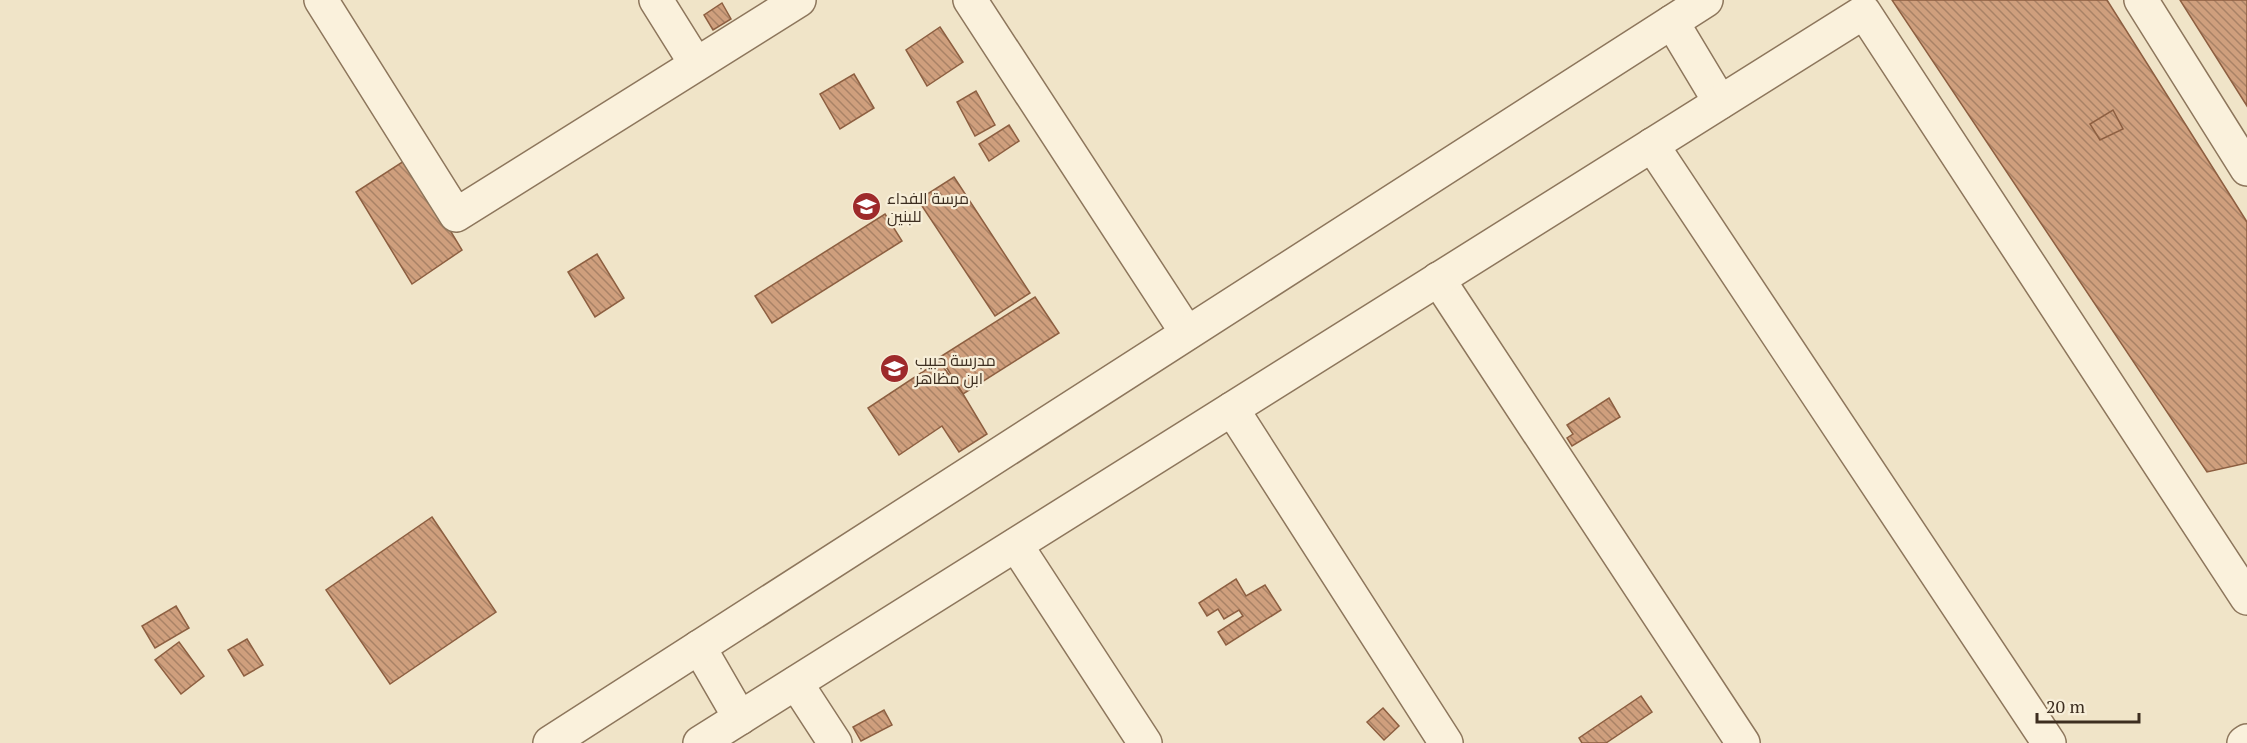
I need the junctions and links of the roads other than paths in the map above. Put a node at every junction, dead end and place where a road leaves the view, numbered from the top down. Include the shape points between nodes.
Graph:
1 (321, 0) edge
2 (656, 0) edge
3 (799, 0) edge
4 (970, 0) edge
5 (1706, 0) edge
6 (2141, 0) edge
7 (1672, 22) junction
8 (696, 64) junction
9 (1720, 102) junction
10 (1652, 145) junction
11 (2247, 169) edge
12 (1438, 279) junction
13 (1187, 333) junction
14 (1232, 409) junction
15 (1016, 544) junction
16 (2247, 598) edge
17 (699, 647) junction
18 (796, 683) junction
19 (740, 718) junction
20 (550, 743) edge
21 (700, 743) edge
22 (835, 743) edge
23 (1144, 743) edge
24 (1446, 743) edge
25 (1743, 743) edge
26 (2049, 743) edge

1 - 8 street via 456,215
2 - 8 street
3 - 8 street
4 - 13 street
5 - 7 street
6 - 11 street
7 - 9 street
7 - 13 street
9 - 10 street
9 - 16 street via 1864,12
10 - 12 street
10 - 26 street
12 - 14 street
12 - 25 street
13 - 17 street
14 - 15 street
14 - 24 street
15 - 18 street
15 - 23 street
17 - 19 street
17 - 20 street
18 - 19 street
18 - 22 street
19 - 21 street

